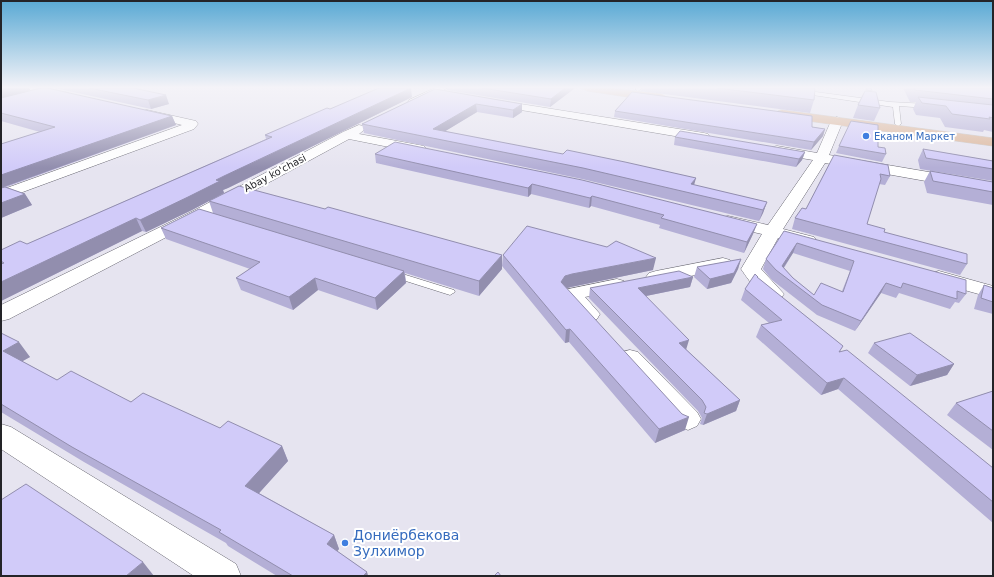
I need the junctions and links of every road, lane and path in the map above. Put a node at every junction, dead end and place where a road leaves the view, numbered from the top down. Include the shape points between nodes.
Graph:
1 (155, 115) edge
2 (570, 115) edge
3 (802, 115) edge
4 (811, 115) edge
5 (897, 115) edge
6 (375, 120) edge
7 (837, 121) junction
8 (899, 127) junction
9 (347, 135) junction
10 (993, 137) edge
11 (713, 139) edge
12 (993, 142) edge
13 (767, 148) edge
14 (437, 153) edge
15 (822, 157) junction
16 (1, 182) edge
17 (19, 188) junction
18 (993, 188) edge
19 (1, 195) edge
20 (199, 214) junction
21 (713, 217) edge
22 (214, 219) edge
23 (773, 231) junction
24 (819, 244) edge
25 (756, 258) junction
26 (382, 271) edge
27 (927, 274) edge
28 (450, 292) dead end
29 (993, 292) edge
30 (787, 303) edge
31 (1, 314) edge
32 (600, 326) edge
33 (615, 342) edge
34 (688, 419) edge
35 (1, 435) edge
36 (224, 576) edge

1 - 17 street via 192,124
2 - 11 street
3 - 7 main road
4 - 8 main road
5 - 8 lane
6 - 9 street, Abay ko'chasi
7 - 8 main road
7 - 15 street
8 - 10 main road
8 - 12 main road
9 - 14 street
9 - 20 street, Abay ko'chasi
13 - 15 street
15 - 18 street
15 - 23 street
16 - 17 street
17 - 19 street
20 - 22 lane
20 - 31 street, Abay ko'chasi
21 - 23 street
23 - 24 street
23 - 25 street
25 - 30 street via 751,269 764,285
25 - 32 street via 571,294
26 - 28 lane
27 - 29 street
33 - 34 street
35 - 36 street

